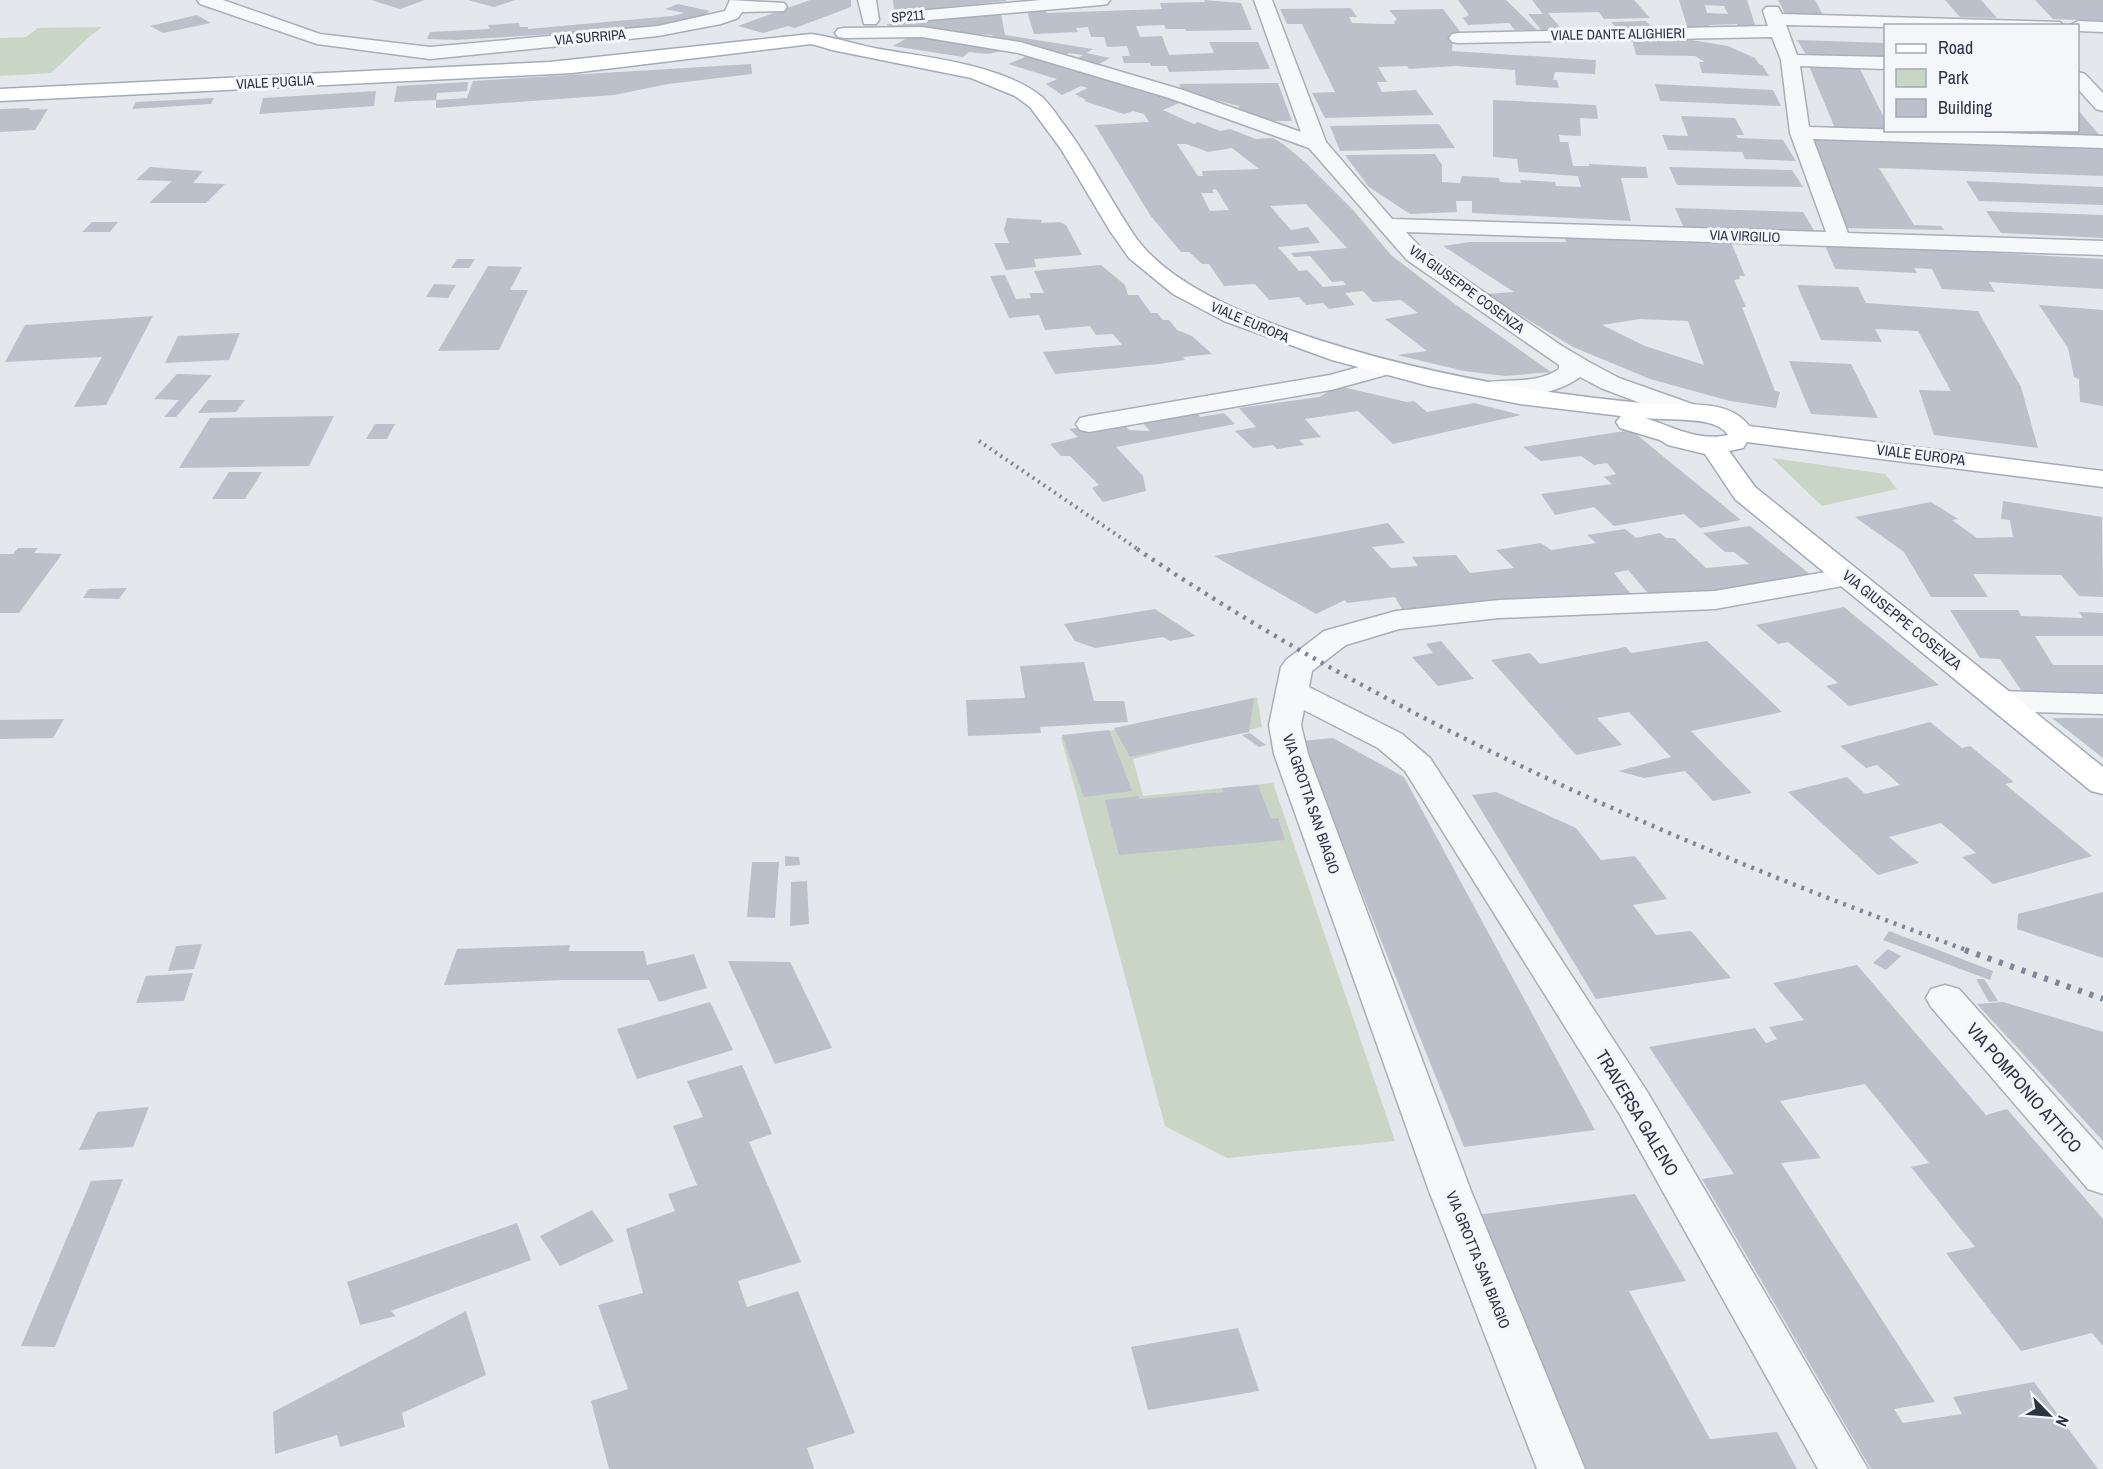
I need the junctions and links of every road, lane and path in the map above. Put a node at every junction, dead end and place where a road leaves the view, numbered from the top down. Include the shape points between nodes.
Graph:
1 (206, 0) edge
2 (798, 0) edge
3 (867, 0) edge
4 (1101, 0) edge
5 (1263, 0) edge
6 (1768, 0) edge
7 (1059, 1) edge
8 (738, 3) edge
9 (2017, 8) dead end
10 (771, 9) junction
11 (870, 20) junction
12 (2031, 24) edge
13 (2079, 26) edge
14 (1884, 27) edge
15 (2103, 27) edge
16 (1777, 28) junction
17 (1884, 37) edge
18 (1458, 38) dead end
19 (835, 40) junction
20 (793, 45) junction
21 (813, 55) junction
22 (898, 58) junction
23 (1790, 60) junction
24 (433, 63) junction
25 (1884, 63) edge
26 (2079, 79) edge
27 (0, 95) edge
28 (2103, 105) edge
29 (1800, 133) junction
30 (2103, 142) edge
31 (1316, 144) junction
32 (1386, 225) junction
33 (1839, 238) junction
34 (2103, 248) edge
35 (1572, 362) junction
36 (1384, 368) junction
37 (1486, 389) junction
38 (1679, 420) junction
39 (1089, 424) dead end
40 (1740, 433) junction
41 (1713, 447) junction
42 (2103, 479) edge
43 (1850, 577) junction
44 (1291, 690) junction
45 (2001, 700) junction
46 (2103, 704) edge
47 (2103, 784) edge
48 (1945, 998) dead end
49 (2103, 1178) edge
50 (1561, 1469) edge
51 (1844, 1469) edge

1 - 24 street via 317,39
2 - 10 street
3 - 11 street
4 - 7 street, SP211
5 - 31 street, VIA GIUSEPPE COSENZA
6 - 16 street
7 - 11 street, SP211
8 - 10 street via 757,8 771,5
8 - 24 street, VIA SURRIPA via 732,14 715,20
9 - 12 street
10 - 24 street via 673,38
11 - 19 street, SP211
11 - 20 street
13 - 15 street
14 - 16 street, VIALE DANTE ALIGHIERI
16 - 17 street, VIALE DANTE ALIGHIERI
16 - 18 street, VIALE DANTE ALIGHIERI
16 - 23 street
19 - 20 main road, VIALE PUGLIA via 818,39
19 - 21 main road via 827,51
19 - 22 main road, VIALE PUGLIA
19 - 31 street via 922,32 1020,48 1176,94
20 - 21 main road, VIALE PUGLIA
20 - 24 main road, VIALE PUGLIA via 550,68
21 - 22 main road, VIALE PUGLIA
22 - 36 main road, VIALE EUROPA via 976,73 1022,92 1037,103 1099,192 1122,235 1154,269 1197,299 1241,321
23 - 25 street
23 - 29 street
24 - 27 main road, VIALE PUGLIA
26 - 28 street
29 - 30 street
29 - 33 street
31 - 32 street, VIA GIUSEPPE COSENZA
32 - 33 street, VIA VIRGILIO
32 - 35 street, VIA GIUSEPPE COSENZA via 1416,255
33 - 34 street, VIA VIRGILIO
35 - 37 street via 1571,372 1551,384
35 - 38 street, VIA GIUSEPPE COSENZA
36 - 37 main road, VIALE EUROPA
36 - 39 street via 1331,382
37 - 38 main road, VIALE EUROPA
38 - 40 main road via 1701,412 1723,418
38 - 41 main road via 1687,443
40 - 41 main road via 1733,442
40 - 42 main road, VIALE EUROPA
41 - 43 main road, VIA GIUSEPPE COSENZA via 1745,493
43 - 44 street, VIA GROTTA SAN BIAGIO via 1715,600 1499,609 1396,620 1335,638 1297,667
43 - 45 main road, VIA GIUSEPPE COSENZA
44 - 50 street, VIA GROTTA SAN BIAGIO via 1285,725 1291,754 1446,1180
44 - 51 street, TRAVERSA GALENO via 1390,741 1418,765 1634,1104
45 - 46 street
45 - 47 main road, VIA GIUSEPPE COSENZA
48 - 49 street, VIA POMPONIO ATTICO

